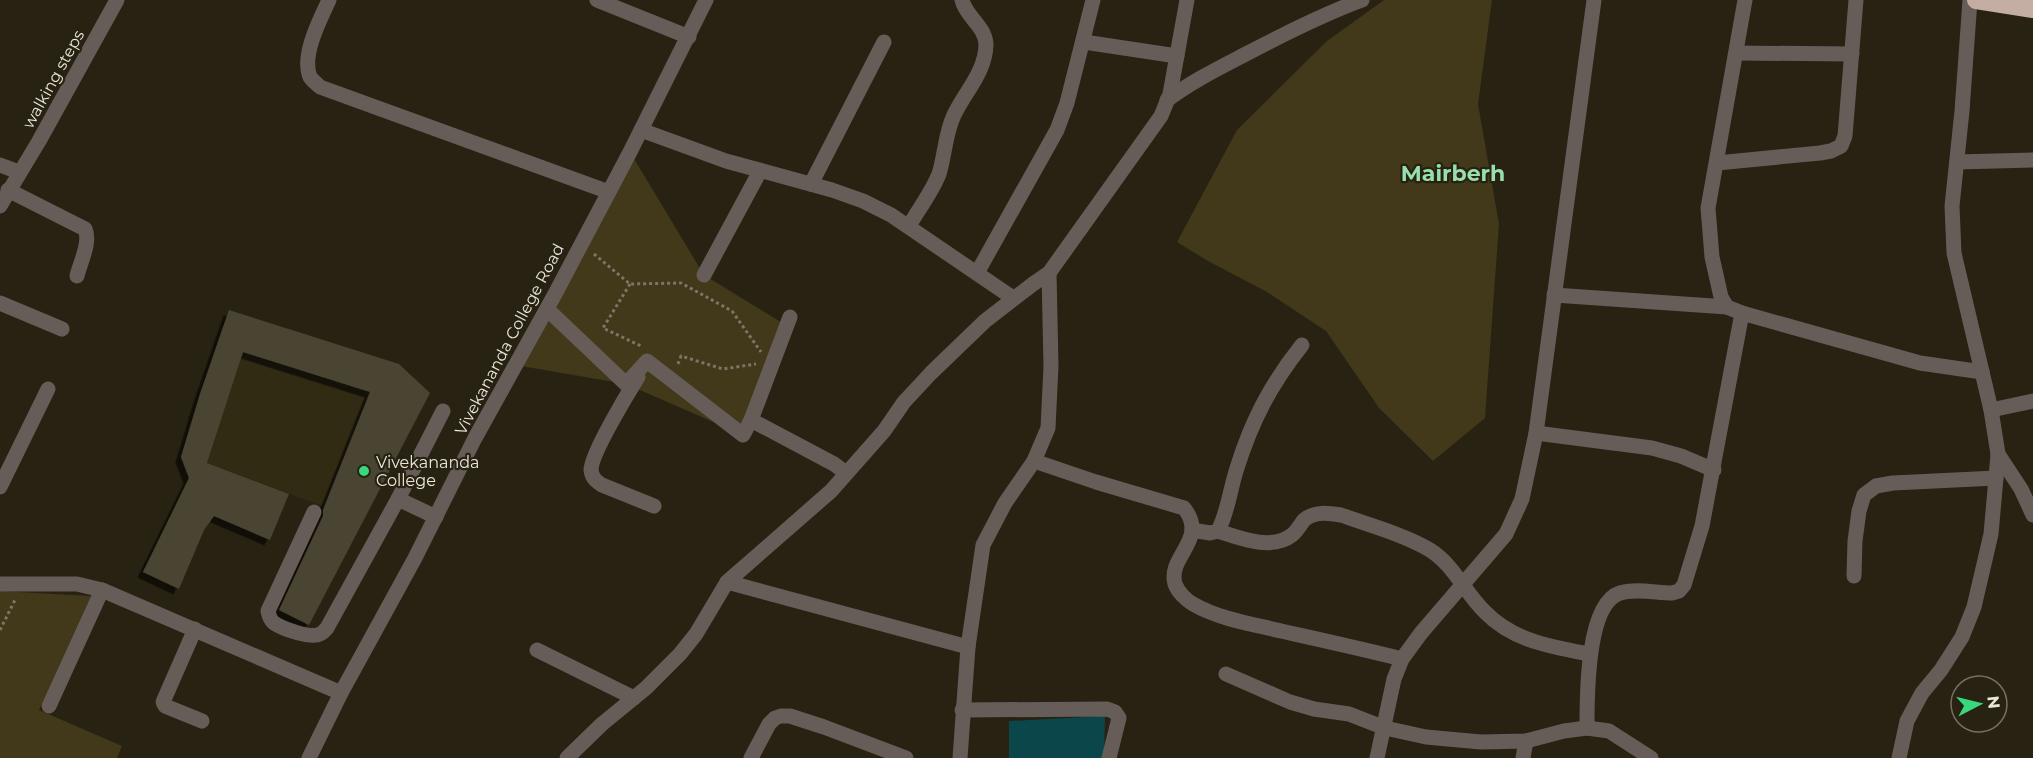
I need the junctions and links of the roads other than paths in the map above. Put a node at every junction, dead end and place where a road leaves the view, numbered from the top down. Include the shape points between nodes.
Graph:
1 (117, 0) edge
2 (329, 0) edge
3 (597, 0) edge
4 (706, 0) edge
5 (962, 0) edge
6 (1093, 0) edge
7 (1187, 0) edge
8 (1362, 0) edge
9 (1594, 0) edge
10 (1745, 0) edge
11 (1856, 0) edge
12 (1970, 0) edge
13 (1976, 0) edge
14 (2033, 9) edge
15 (689, 37) junction
16 (884, 42) dead end
17 (1084, 42) junction
18 (1736, 53) junction
19 (1852, 54) junction
20 (1177, 56) junction
21 (1167, 100) junction
22 (641, 130) junction
23 (2033, 160) edge
24 (1957, 162) junction
25 (1717, 163) junction
26 (0, 165) edge
27 (760, 171) junction
28 (19, 172) junction
29 (810, 184) junction
30 (8, 190) junction
31 (609, 192) junction
32 (0, 206) edge
33 (909, 226) junction
34 (977, 273) junction
35 (1049, 273) junction
36 (704, 275) dead end
37 (77, 276) dead end
38 (1554, 295) junction
39 (1013, 298) junction
40 (0, 303) edge
41 (547, 309) junction
42 (1735, 310) junction
43 (790, 317) dead end
44 (62, 329) dead end
45 (1302, 345) dead end
46 (647, 355) junction
47 (1982, 372) junction
48 (48, 389) dead end
49 (2033, 401) edge
50 (1991, 410) junction
51 (443, 411) dead end
52 (751, 420) junction
53 (1536, 433) junction
54 (1998, 454) junction
55 (1034, 461) junction
56 (1713, 470) junction
57 (846, 473) junction
58 (1996, 478) junction
59 (0, 487) edge
60 (398, 500) junction
61 (654, 506) dead end
62 (315, 512) dead end
63 (2033, 515) edge
64 (436, 517) junction
65 (1192, 530) junction
66 (1218, 531) junction
67 (1854, 576) dead end
68 (727, 582) junction
69 (0, 584) edge
70 (1462, 585) junction
71 (102, 590) junction
72 (195, 629) junction
73 (968, 647) junction
74 (537, 650) dead end
75 (1589, 654) junction
76 (1402, 658) junction
77 (1226, 674) dead end
78 (341, 693) junction
79 (634, 698) junction
80 (49, 706) dead end
81 (962, 710) junction
82 (202, 721) dead end
83 (1385, 728) junction
84 (1587, 728) junction
85 (1526, 741) junction
86 (1625, 751) edge
87 (309, 758) edge
88 (567, 758) edge
89 (751, 758) edge
90 (906, 758) edge
91 (960, 758) edge
92 (1109, 758) edge
93 (1377, 758) edge
94 (1523, 758) edge
95 (1651, 758) edge
96 (1899, 758) edge

1 - 28 street, walking steps
2 - 31 street via 310,45 308,63 311,77 320,87
3 - 15 street
4 - 15 street, Vivekananda College Road
5 - 33 street via 984,34 986,45 980,70 954,114 938,177
6 - 17 street
7 - 20 street
8 - 21 street via 1279,36
9 - 38 street
10 - 18 street
11 - 19 street
12 - 24 street
13 - 14 highway
15 - 22 street, Vivekananda College Road
16 - 29 street
17 - 20 street
17 - 34 street via 1057,130
18 - 19 street
18 - 25 street
19 - 25 street via 1841,146 1831,152
20 - 21 street
21 - 35 street via 1154,126
22 - 27 street
22 - 31 street, Vivekananda College Road
23 - 24 street
24 - 47 street via 1952,206 1954,253
25 - 42 street via 1708,223 1721,297
26 - 28 street
27 - 29 street
27 - 36 street
28 - 30 street, walking steps
29 - 33 street via 863,201
30 - 32 street, walking steps
30 - 37 street via 85,229 87,241
31 - 41 street, Vivekananda College Road
33 - 34 street
34 - 39 street
35 - 39 street
35 - 55 street via 1048,428
38 - 42 street
38 - 53 street
39 - 57 street via 931,373
40 - 44 street
41 - 46 street via 626,384
41 - 64 street, Vivekananda College Road
42 - 47 street via 1920,363
42 - 56 street
43 - 52 street
45 - 66 street via 1267,394 1248,435
46 - 52 street via 671,380 743,435
46 - 61 street via 603,440 591,473 602,485
47 - 50 street
48 - 59 street
49 - 50 street
50 - 54 street
51 - 60 street
52 - 57 street
53 - 56 street via 1652,448
53 - 70 street via 1522,499 1506,534
54 - 58 street
54 - 63 street
55 - 65 street via 1184,508 1191,516
55 - 73 street via 1005,503 983,546
56 - 75 street via 1702,526 1684,585 1672,593 1621,592 1609,599
57 - 68 street
58 - 67 street via 1876,486 1864,495 1858,511
58 - 96 street via 1991,534 1974,607 1962,637 1907,720
60 - 62 street via 327,628 314,636 275,624 268,611
60 - 64 street
64 - 78 street, Vivekananda College Road
65 - 66 street
65 - 76 street via 1174,572 1179,592 1192,603 1233,619
66 - 70 street via 1252,541 1276,542 1292,536 1313,515 1341,515 1430,550 1446,563
68 - 73 street
68 - 79 street via 696,634
69 - 71 street via 77,584
70 - 75 street via 1485,613 1519,637
70 - 76 street
71 - 72 street
71 - 80 street
72 - 78 street
72 - 82 street via 164,702 165,706
73 - 81 street
74 - 79 street
75 - 84 street
76 - 83 street
77 - 83 street via 1290,702 1349,714
78 - 87 street, Vivekananda College Road
79 - 88 street
81 - 91 street
81 - 92 street via 1107,709 1119,718
83 - 85 street via 1470,741
83 - 93 street
84 - 85 street
84 - 86 street via 1609,732
85 - 94 street
86 - 95 street
89 - 90 street via 769,724 781,716 824,727

